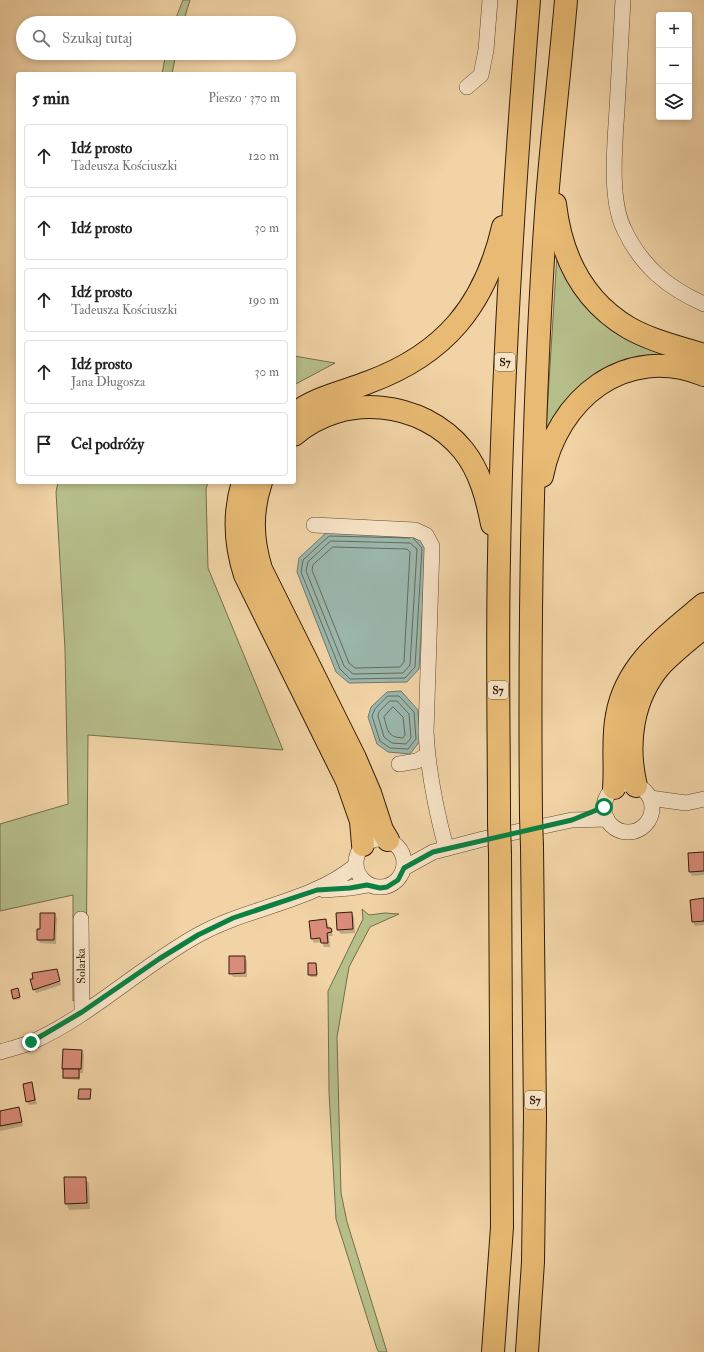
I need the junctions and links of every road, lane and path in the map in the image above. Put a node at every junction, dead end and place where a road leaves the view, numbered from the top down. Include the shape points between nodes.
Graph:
1 (490, 0) edge
2 (529, 0) edge
3 (540, 0) edge
4 (556, 0) edge
5 (566, 0) edge
6 (623, 0) edge
7 (526, 44) junction
8 (563, 45) junction
9 (467, 87) dead end
10 (550, 154) junction
11 (517, 168) junction
12 (704, 304) edge
13 (704, 355) edge
14 (704, 376) edge
15 (296, 413) edge
16 (296, 435) edge
17 (242, 484) edge
18 (260, 484) edge
19 (314, 525) dead end
20 (532, 529) junction
21 (499, 558) junction
22 (704, 604) edge
23 (704, 627) edge
24 (427, 755) junction
25 (399, 764) dead end
26 (614, 788) junction
27 (643, 792) junction
28 (704, 799) edge
29 (686, 803) junction
30 (605, 813) junction
31 (650, 819) junction
32 (394, 844) junction
33 (363, 846) junction
34 (440, 850) junction
35 (355, 866) junction
36 (404, 868) junction
37 (367, 885) junction
38 (317, 890) junction
39 (81, 919) dead end
40 (82, 1012) junction
41 (0, 1052) edge
42 (493, 1352) edge
43 (527, 1352) edge

1 - 9 street via 481,75
2 - 7 highway, S7
3 - 7 street
4 - 8 street
5 - 8 highway, S7
6 - 12 street via 614,159 617,206 623,228 653,273
7 - 11 highway, S7
8 - 10 highway, S7
10 - 13 highway via 555,206 565,253 575,275 587,292 599,306 630,329
10 - 20 highway, S7 via 538,350
11 - 15 highway via 493,264 475,301 457,325 436,346 400,369 319,400
11 - 21 highway, S7 via 505,379
14 - 20 highway via 679,368 642,368 604,381 590,390 560,423 552,439
16 - 21 highway via 323,417 359,407 395,410 431,423 453,439 476,471 485,493
17 - 33 highway via 236,527 238,552 245,575 347,781 361,821
18 - 32 highway via 253,523 255,548 261,569 355,758 370,792 382,830
19 - 24 street via 415,530 426,535 432,546
20 - 43 highway, S7, bridge via 531,816 535,1116 533,1262
21 - 42 highway, S7, bridge via 502,1227
22 - 26 highway via 654,647 630,679 617,714
23 - 27 highway via 660,667 643,692 637,708 632,730 632,760
24 - 25 street via 417,761
24 - 34 street
26 - 27 street via 622,785
26 - 30 street via 607,796
27 - 29 street
27 - 31 street via 652,806
28 - 29 street
29 - 31 street
30 - 31 street via 616,829 629,832 641,828
30 - 34 street
32 - 33 street via 372,840
32 - 34 street
32 - 36 street via 404,858
33 - 35 street
34 - 36 street
35 - 37 street via 357,874
35 - 38 street via 339,879
36 - 37 street via 398,880 387,887
37 - 38 street
38 - 40 street via 233,918 198,935
39 - 40 street, Solarka
40 - 41 street via 31,1042

